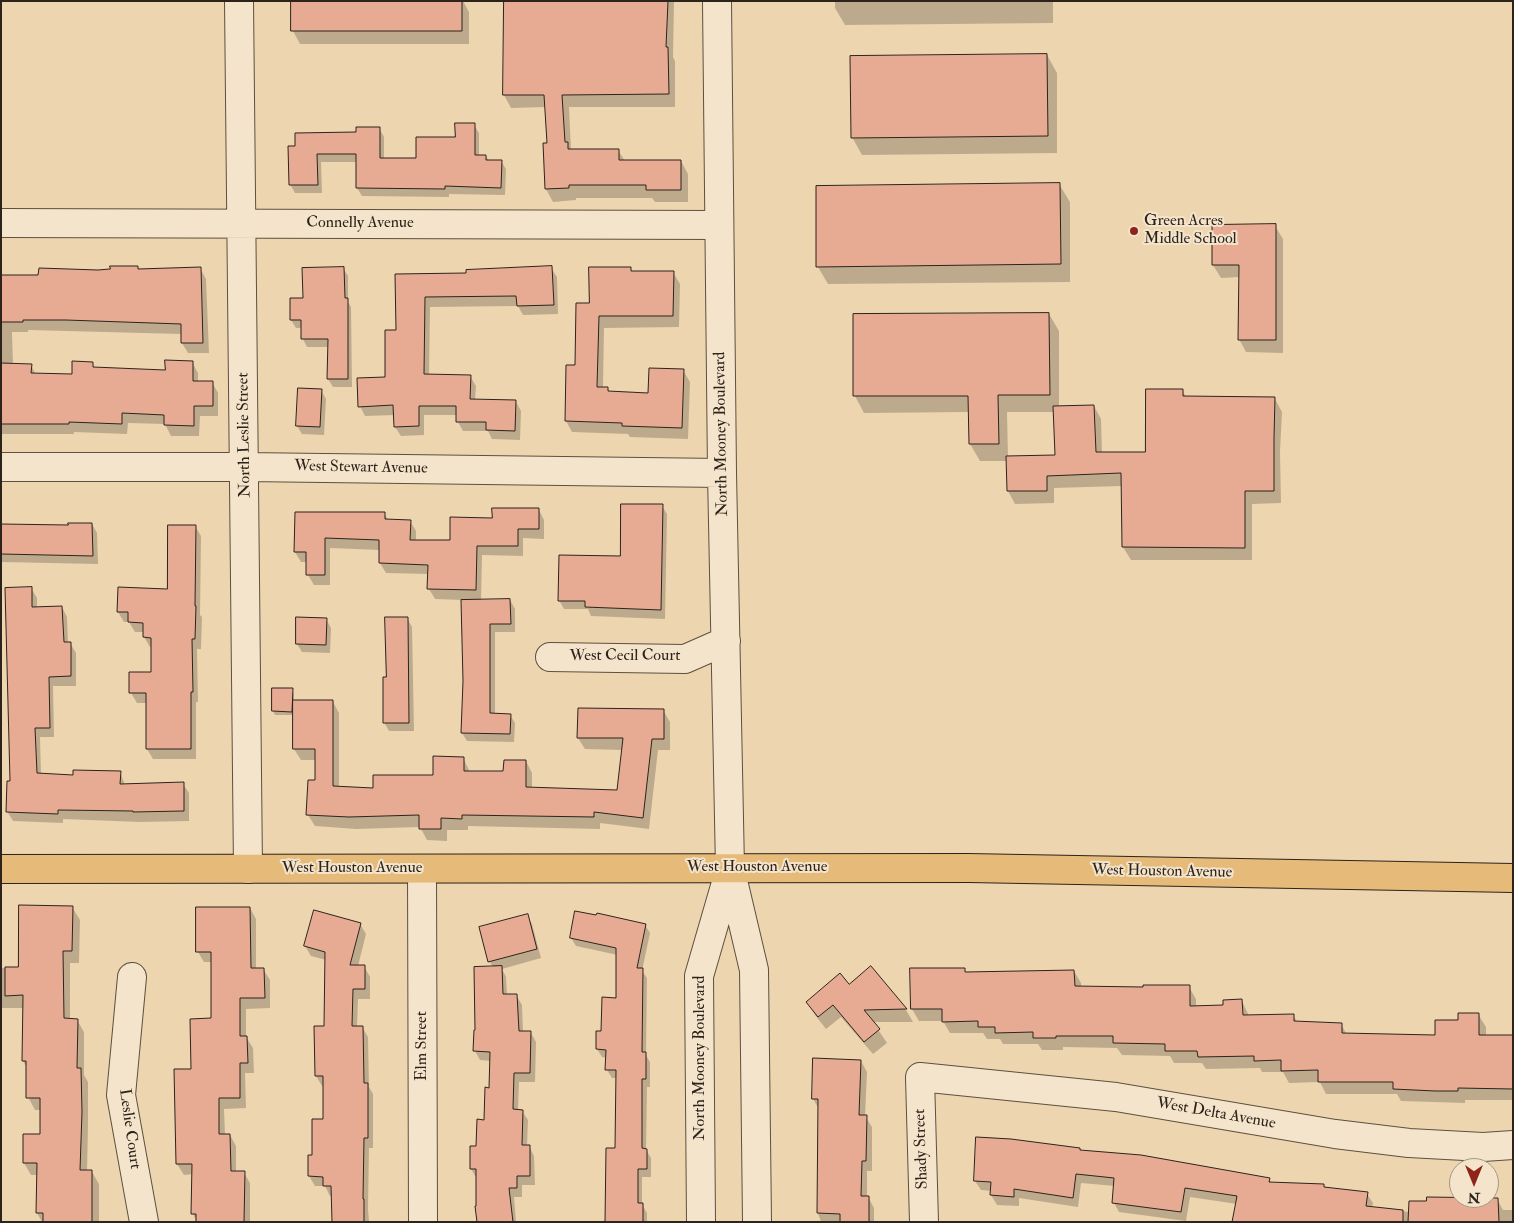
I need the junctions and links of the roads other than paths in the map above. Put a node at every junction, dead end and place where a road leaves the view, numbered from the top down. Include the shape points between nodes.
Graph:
1 (239, 1) edge
2 (718, 1) edge
3 (1, 223) edge
4 (242, 224) junction
5 (719, 225) junction
6 (1, 467) edge
7 (245, 467) junction
8 (722, 473) junction
9 (726, 641) junction
10 (550, 657) dead end
11 (730, 868) junction
12 (1, 869) edge
13 (248, 869) junction
14 (422, 869) junction
15 (1513, 878) edge
16 (132, 977) dead end
17 (920, 1077) joint
18 (1513, 1145) edge
19 (144, 1222) edge
20 (423, 1222) edge
21 (701, 1222) edge
22 (757, 1222) edge
23 (924, 1222) edge

1 - 4 street, North Leslie Street
2 - 5 street, North Mooney Boulevard
3 - 4 street, Connelly Avenue
4 - 5 street, Connelly Avenue
4 - 7 street, North Leslie Street
5 - 8 street, North Mooney Boulevard
6 - 7 street, West Stewart Avenue
7 - 8 street, West Stewart Avenue
7 - 13 street, North Leslie Street
8 - 9 street, North Mooney Boulevard
9 - 10 street, West Cecil Court via 685,659
9 - 11 street, North Mooney Boulevard
11 - 14 main road, West Houston Avenue
11 - 15 main road, West Houston Avenue via 978,868
11 - 21 street, North Mooney Boulevard via 699,976
11 - 22 street, North Mooney Boulevard via 754,970
12 - 13 main road, West Houston Avenue
13 - 14 main road, West Houston Avenue
14 - 20 street, Elm Street
16 - 19 street, Leslie Court via 121,1095
17 - 18 street, West Delta Avenue via 1116,1097 1335,1134 1409,1143 1483,1147
17 - 23 street, Shady Street

